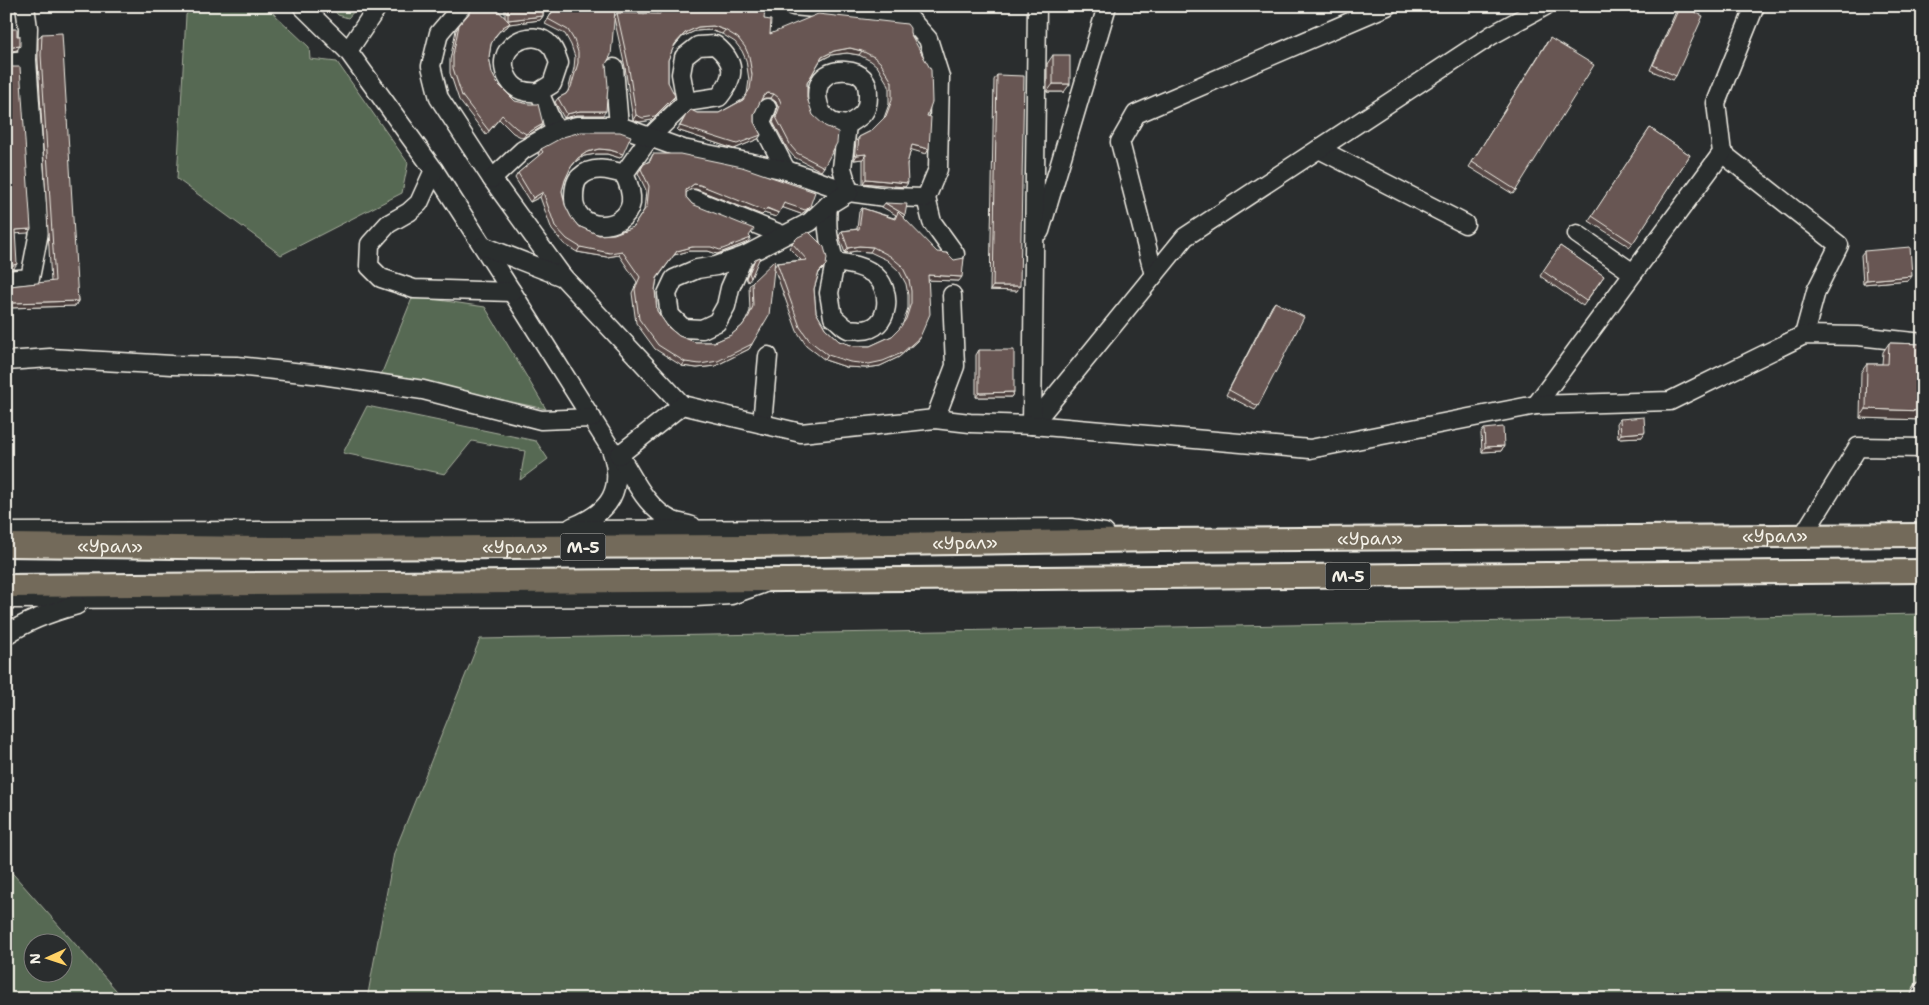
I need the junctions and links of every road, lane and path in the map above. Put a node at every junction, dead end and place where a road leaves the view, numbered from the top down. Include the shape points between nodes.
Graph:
1 (26, 6) edge
2 (302, 6) edge
3 (378, 6) edge
4 (462, 6) edge
5 (793, 6) edge
6 (1036, 6) edge
7 (1107, 6) edge
8 (1388, 6) edge
9 (1545, 6) edge
10 (1755, 6) edge
11 (348, 51) junction
12 (26, 60) junction
13 (6, 62) edge
14 (614, 68) dead end
15 (539, 92) dead end
16 (686, 102) dead end
17 (767, 108) dead end
18 (847, 125) dead end
19 (619, 126) junction
20 (556, 131) junction
21 (650, 137) junction
22 (1319, 149) junction
23 (1722, 153) junction
24 (434, 170) junction
25 (786, 170) junction
26 (624, 174) dead end
27 (492, 178) junction
28 (850, 192) junction
29 (926, 198) junction
30 (693, 199) dead end
31 (828, 205) junction
32 (1465, 224) dead end
33 (1577, 234) dead end
34 (783, 235) junction
35 (483, 246) junction
36 (1034, 251) junction
37 (955, 254) dead end
38 (744, 256) junction
39 (835, 262) dead end
40 (1633, 273) junction
41 (1154, 275) junction
42 (563, 277) junction
43 (6, 280) edge
44 (512, 292) junction
45 (952, 295) dead end
46 (1804, 335) junction
47 (1923, 343) edge
48 (768, 356) dead end
49 (6, 361) edge
50 (682, 405) junction
51 (1536, 405) junction
52 (592, 418) junction
53 (936, 419) junction
54 (762, 424) junction
55 (1032, 426) junction
56 (1923, 448) edge
57 (619, 455) junction
58 (563, 530) junction
59 (731, 531) junction
60 (6, 532) edge
61 (1923, 535) edge
62 (1802, 537) junction
63 (1160, 540) junction
64 (6, 545) edge
65 (1923, 571) edge
66 (774, 580) junction
67 (6, 586) edge
68 (6, 599) edge
69 (100, 599) junction
70 (6, 635) edge
71 (1923, 991) edge
72 (1920, 999) edge

1 - 12 street
2 - 11 street
3 - 11 street
4 - 27 street via 439,33 431,66 439,98
5 - 29 street via 899,16 910,19 928,38 940,77 938,169
6 - 36 street
7 - 36 street
8 - 41 street via 1136,114 1120,142
9 - 22 street via 1492,35
10 - 23 street via 1716,103
11 - 24 street
12 - 13 street
12 - 43 street via 39,232 30,278
14 - 19 street
15 - 20 street
16 - 21 street
17 - 25 street via 761,122
18 - 28 street via 842,168
19 - 20 street via 577,126
19 - 21 street
20 - 27 street via 523,150
21 - 25 street via 683,149
21 - 26 street
22 - 32 street
22 - 41 street via 1185,238
23 - 40 street
23 - 46 street via 1839,245 1816,291
24 - 35 street
24 - 44 street via 419,203 388,224 370,244 369,266 380,278 414,289
25 - 28 street
27 - 42 street
28 - 29 street
28 - 31 street
29 - 37 street via 932,222
30 - 34 street
31 - 34 street via 810,222
31 - 39 street via 828,244
33 - 40 street
34 - 38 street
35 - 42 street
35 - 44 street
36 - 55 street
38 - 38 street via 674,279 668,294 670,315 684,328 702,329 717,322
40 - 51 street
41 - 55 street
42 - 50 street
44 - 52 street
45 - 53 street via 955,366
46 - 47 street via 1858,336
46 - 51 street via 1670,401
48 - 54 street
49 - 52 street via 50,358 237,366 424,390 541,420
50 - 54 street
50 - 57 street
51 - 55 street via 1310,449
52 - 57 street
52 - 58 street via 611,449 618,476 608,504 596,516
53 - 54 street via 801,433
53 - 55 street via 970,424
56 - 62 street via 1858,448
57 - 59 street via 640,491 672,520
58 - 59 street
58 - 60 street
59 - 63 street via 1072,528
61 - 62 main road, «Урал» / М-5
62 - 63 main road, «Урал» / М-5
63 - 64 main road, «Урал» / М-5 via 753,546 273,548
65 - 66 main road, «Урал» / М-5
66 - 67 main road, «Урал» / М-5
66 - 69 street via 731,595 695,597
68 - 69 street
69 - 70 street via 50,612
71 - 72 street

